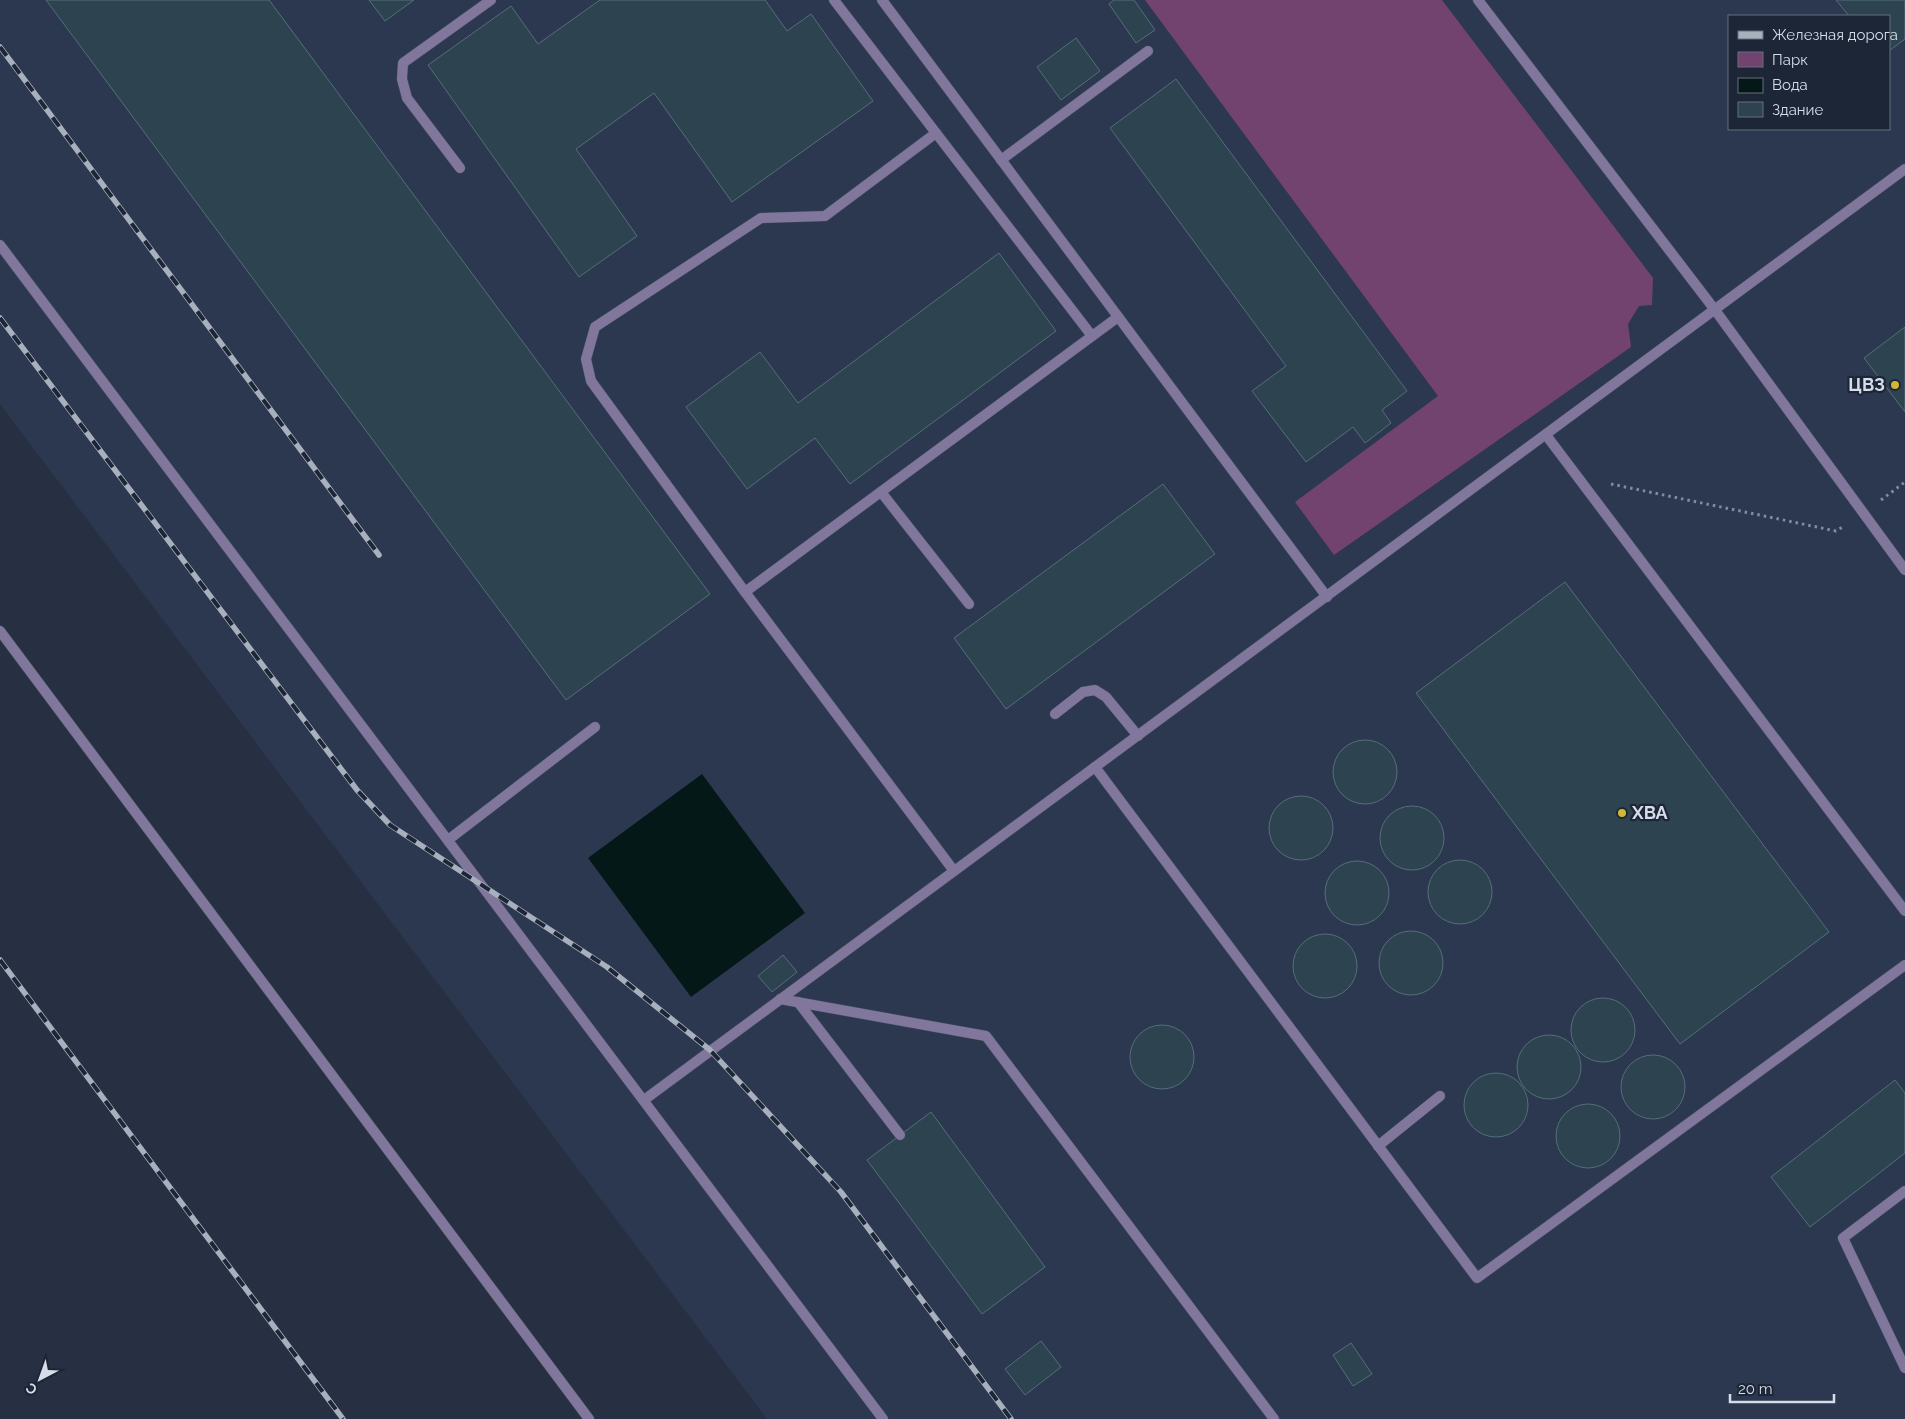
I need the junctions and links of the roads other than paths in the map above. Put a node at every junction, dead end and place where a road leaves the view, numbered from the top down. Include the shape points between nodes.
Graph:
1 (491, 0) edge
2 (834, 0) edge
3 (882, 0) edge
4 (1478, 0) edge
5 (1148, 51) dead end
6 (936, 133) junction
7 (1001, 160) junction
8 (460, 168) dead end
9 (1905, 169) edge
10 (0, 245) edge
11 (1716, 310) junction
12 (1118, 317) junction
13 (1092, 336) junction
14 (1546, 435) junction
15 (882, 492) junction
16 (1905, 570) edge
17 (745, 592) junction
18 (1327, 597) junction
19 (968, 604) dead end
20 (0, 631) edge
21 (1055, 714) dead end
22 (596, 726) dead end
23 (1138, 736) junction
24 (1095, 768) junction
25 (448, 840) junction
26 (954, 871) junction
27 (1905, 911) edge
28 (1905, 966) edge
29 (780, 999) junction
30 (798, 1002) junction
31 (1440, 1096) dead end
32 (644, 1100) junction
33 (900, 1135) dead end
34 (1378, 1146) junction
35 (1905, 1192) edge
36 (1905, 1368) edge
37 (589, 1419) edge
38 (884, 1419) edge
39 (1274, 1419) edge

1 - 8 lane via 403,64 402,79 407,98
2 - 6 lane
3 - 7 lane
4 - 11 lane
5 - 7 lane
6 - 13 lane
6 - 17 lane via 824,216 761,218 595,328 586,359 591,381
7 - 12 lane
9 - 11 lane
10 - 25 lane
11 - 14 lane
11 - 16 lane
12 - 13 lane
12 - 18 lane
13 - 15 lane
14 - 18 lane
14 - 27 lane
15 - 17 lane
15 - 19 lane
17 - 26 lane
18 - 23 lane
20 - 37 lane
21 - 23 lane via 1083,692 1095,690 1106,697
22 - 25 lane
23 - 24 lane
24 - 26 lane
24 - 34 lane
25 - 32 lane
26 - 29 lane
28 - 34 lane via 1477,1278
29 - 30 lane
29 - 32 lane
30 - 33 lane
30 - 39 lane via 986,1036
31 - 34 lane
32 - 38 lane
35 - 36 lane via 1842,1238

